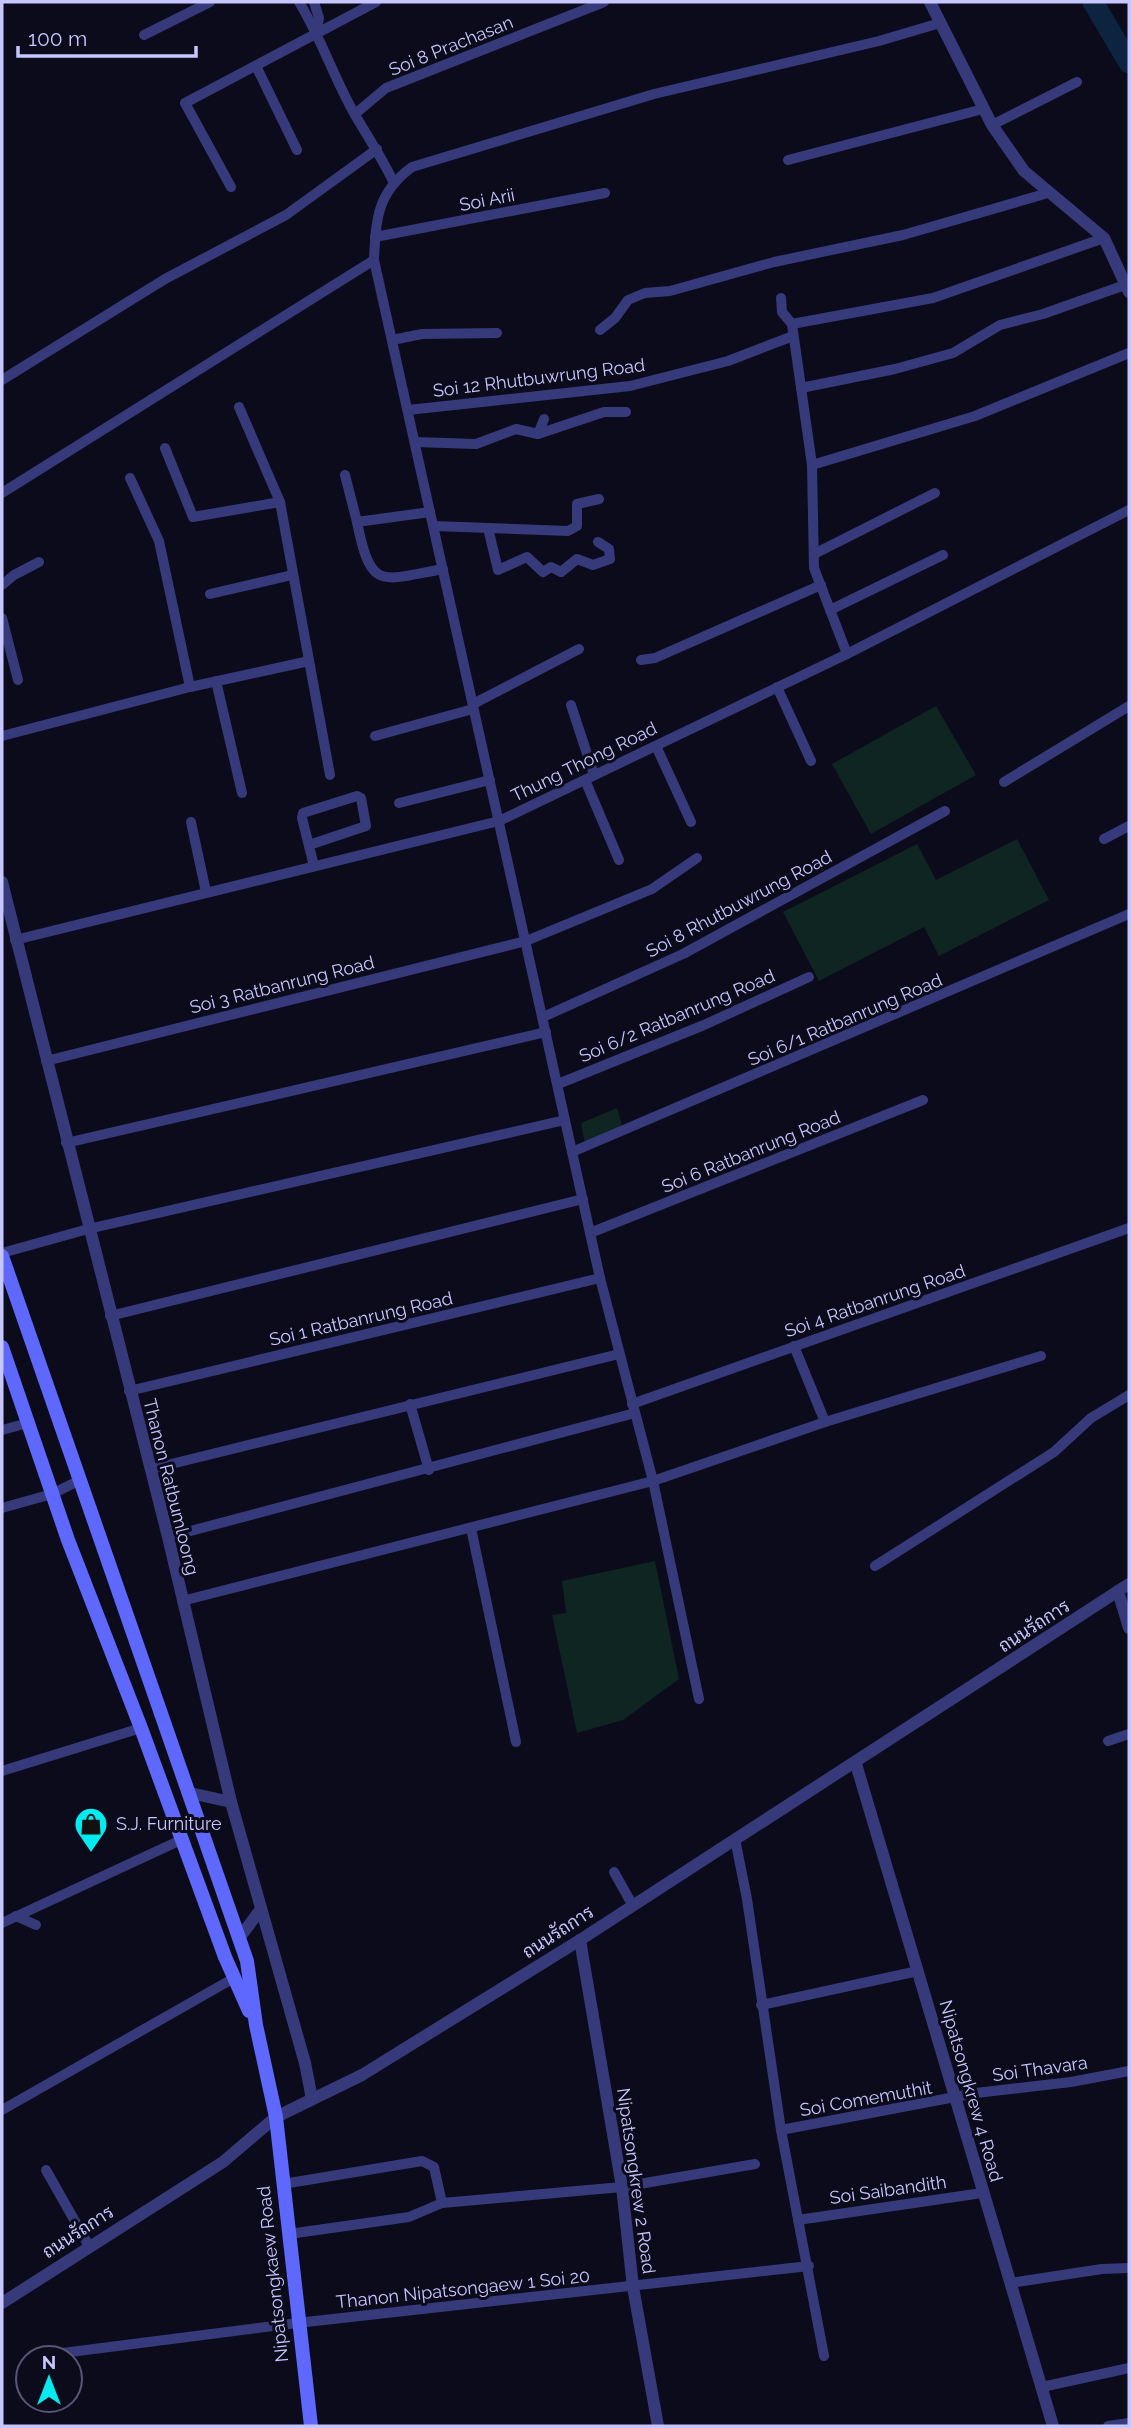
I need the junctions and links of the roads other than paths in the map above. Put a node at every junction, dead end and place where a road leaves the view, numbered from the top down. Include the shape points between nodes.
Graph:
1 (210, 2) edge
2 (299, 2) edge
3 (314, 2) edge
4 (376, 2) edge
5 (604, 2) edge
6 (930, 2) edge
7 (940, 23) junction
8 (317, 31) junction
9 (144, 35) dead end
10 (256, 66) junction
11 (1077, 82) dead end
12 (983, 109) junction
13 (355, 114) junction
14 (992, 125) junction
15 (377, 149) junction
16 (297, 150) dead end
17 (788, 160) dead end
18 (393, 181) junction
19 (231, 187) dead end
20 (605, 193) dead end
21 (1048, 193) junction
22 (375, 237) junction
23 (1104, 239) junction
24 (374, 260) junction
25 (1127, 289) edge
26 (781, 298) dead end
27 (792, 324) junction
28 (600, 330) dead end
29 (497, 332) dead end
30 (793, 336) junction
31 (392, 340) junction
32 (1129, 353) edge
33 (2, 380) edge
34 (801, 388) junction
35 (239, 407) dead end
36 (408, 410) junction
37 (626, 412) dead end
38 (544, 419) dead end
39 (538, 435) junction
40 (415, 442) junction
41 (165, 448) dead end
42 (812, 465) junction
43 (345, 475) dead end
44 (130, 478) dead end
45 (2, 493) edge
46 (935, 493) dead end
47 (599, 499) dead end
48 (280, 502) junction
49 (1129, 509) edge
50 (430, 512) junction
51 (357, 522) junction
52 (433, 526) junction
53 (488, 528) junction
54 (598, 542) dead end
55 (814, 554) junction
56 (943, 555) dead end
57 (39, 562) dead end
58 (443, 569) junction
59 (292, 575) junction
60 (2, 585) edge
61 (821, 585) junction
62 (210, 594) dead end
63 (830, 610) junction
64 (2, 618) edge
65 (579, 649) dead end
66 (847, 654) junction
67 (641, 660) dead end
68 (309, 661) junction
69 (18, 680) dead end
70 (216, 681) junction
71 (190, 687) junction
72 (778, 687) junction
73 (571, 705) dead end
74 (1129, 706) edge
75 (473, 707) junction
76 (2, 736) edge
77 (375, 736) dead end
78 (656, 746) junction
79 (811, 761) dead end
80 (330, 775) dead end
81 (589, 778) junction
82 (490, 780) junction
83 (1004, 782) dead end
84 (242, 793) dead end
85 (399, 803) dead end
86 (945, 811) dead end
87 (499, 821) junction
88 (691, 821) dead end
89 (191, 822) dead end
90 (1129, 826) edge
91 (1104, 839) dead end
92 (309, 845) junction
93 (697, 858) dead end
94 (619, 860) dead end
95 (314, 866) junction
96 (2, 882) edge
97 (206, 892) junction
98 (1129, 914) edge
99 (15, 940) junction
100 (526, 940) junction
101 (809, 977) dead end
102 (543, 1017) junction
103 (546, 1032) junction
104 (46, 1061) junction
105 (558, 1084) junction
106 (923, 1100) dead end
107 (565, 1120) junction
108 (66, 1143) junction
109 (572, 1152) junction
110 (583, 1199) junction
111 (88, 1228) junction
112 (1129, 1228) edge
113 (590, 1233) junction
114 (2, 1255) edge
115 (600, 1278) junction
116 (110, 1317) junction
117 (794, 1346) junction
118 (2, 1349) edge
119 (619, 1354) junction
120 (1041, 1356) dead end
121 (129, 1391) junction
122 (1129, 1395) edge
123 (410, 1404) junction
124 (634, 1409) junction
125 (825, 1422) junction
126 (28, 1423) junction
127 (2, 1430) edge
128 (151, 1469) junction
129 (429, 1470) junction
130 (80, 1480) junction
131 (653, 1481) junction
132 (52, 1494) junction
133 (2, 1508) edge
134 (471, 1528) junction
135 (169, 1537) junction
136 (875, 1566) dead end
137 (1124, 1588) edge
138 (181, 1601) junction
139 (1129, 1628) edge
140 (699, 1699) dead end
141 (141, 1728) junction
142 (1129, 1734) edge
143 (516, 1741) dead end
144 (1108, 1741) dead end
145 (856, 1764) junction
146 (2, 1771) edge
147 (190, 1793) junction
148 (231, 1802) junction
149 (183, 1839) junction
150 (735, 1839) junction
151 (614, 1872) dead end
152 (632, 1904) junction
153 (261, 1909) junction
154 (16, 1916) junction
155 (2, 1923) edge
156 (36, 1925) dead end
157 (240, 1937) junction
158 (580, 1940) junction
159 (918, 1970) junction
160 (234, 1978) junction
161 (761, 2005) junction
162 (256, 2025) junction
163 (1129, 2071) edge
164 (312, 2099) junction
165 (956, 2099) junction
166 (2, 2110) edge
167 (276, 2117) junction
168 (781, 2130) junction
169 (755, 2164) dead end
170 (46, 2170) dead end
171 (283, 2184) junction
172 (622, 2187) junction
173 (982, 2193) junction
174 (442, 2203) junction
175 (798, 2220) junction
176 (289, 2234) junction
177 (89, 2246) junction
178 (808, 2266) junction
179 (1129, 2268) edge
180 (1010, 2283) junction
181 (633, 2287) junction
182 (2, 2303) edge
183 (298, 2323) junction
184 (84, 2350) edge
185 (824, 2356) dead end
186 (1129, 2368) edge
187 (1042, 2387) junction
188 (1129, 2423) edge
189 (310, 2426) edge
190 (658, 2426) edge
191 (1053, 2426) edge
192 (1108, 2426) edge

1 - 9 street
2 - 8 street
3 - 8 street
4 - 8 street
5 - 13 street, Soi 8 Prachasan via 386,88
6 - 7 street
7 - 12 street
7 - 18 street via 654,94 412,167
8 - 10 street
8 - 13 street
10 - 16 street
10 - 19 street via 185,103
11 - 14 street
12 - 14 street
12 - 17 street
13 - 15 street
14 - 21 street via 1024,171
15 - 18 street
15 - 33 street via 286,215 165,279
18 - 22 street via 376,217
20 - 22 street, Soi Arii
21 - 23 street
21 - 28 street via 903,234 645,293 628,300
22 - 24 street
23 - 25 street
23 - 27 street via 933,298
24 - 31 street
24 - 45 street
25 - 34 street via 1000,325 953,353
26 - 27 street via 782,312
27 - 30 street
29 - 31 street via 422,334
30 - 34 street
30 - 36 street, Soi 12 Rhutbuwrung Road via 728,361 630,386
31 - 36 street
32 - 42 street via 975,416
34 - 42 street
35 - 48 street
36 - 40 street
37 - 39 street via 604,412
38 - 39 street
39 - 40 street via 516,429 476,444
40 - 50 street
41 - 48 street via 193,517
42 - 55 street
43 - 51 street
44 - 71 street via 159,541
46 - 55 street
47 - 53 street via 577,504 576,526 568,531
48 - 59 street
49 - 66 street, Thung Thong Road
50 - 51 street
50 - 52 street
51 - 58 street via 375,575 386,579
52 - 53 street
52 - 58 street
53 - 54 street via 498,570 527,557 544,572 551,567 561,572 577,559 593,565 610,559 609,549
55 - 61 street
56 - 63 street
57 - 60 street
58 - 75 street
59 - 62 street
59 - 68 street
61 - 63 street
61 - 67 street via 655,658
63 - 66 street
64 - 69 street
65 - 75 street
66 - 72 street, Thung Thong Road
68 - 70 street
68 - 80 street
70 - 71 street
70 - 84 street
71 - 76 street
72 - 78 street, Thung Thong Road
72 - 79 street
73 - 81 street
74 - 83 street
75 - 77 street
75 - 82 street
78 - 81 street, Thung Thong Road
78 - 88 street
81 - 87 street, Thung Thong Road
81 - 94 street
82 - 85 street
82 - 87 street
86 - 102 street, Soi 8 Rhutbuwrung Road via 683,954
87 - 95 street, Thung Thong Road
87 - 100 street
89 - 97 street
90 - 91 street
92 - 92 street via 304,811 360,798 366,826
92 - 95 street
93 - 100 street, Soi 3 Ratbanrung Road via 652,889
95 - 97 street, Thung Thong Road
96 - 99 street, Thanon Ratbumloong
97 - 99 street, Thung Thong Road
98 - 109 street, Soi 6/1 Ratbanrung Road
99 - 104 street, Thanon Ratbumloong
100 - 102 street
100 - 104 street, Soi 3 Ratbanrung Road
101 - 105 street, Soi 6/2 Ratbanrung Road
102 - 103 street
103 - 105 street
103 - 108 street
104 - 108 street, Thanon Ratbumloong
105 - 107 street
106 - 113 street, Soi 6 Ratbanrung Road
107 - 109 street
107 - 111 street
108 - 111 street, Thanon Ratbumloong
109 - 110 street
110 - 113 street
110 - 116 street
111 - 114 street
111 - 116 street, Thanon Ratbumloong
112 - 117 street, Soi 4 Ratbanrung Road
113 - 115 street
114 - 130 main road
115 - 119 street
115 - 121 street, Soi 1 Ratbanrung Road
116 - 121 street, Thanon Ratbumloong
117 - 124 street, Soi 4 Ratbanrung Road
117 - 125 street
118 - 126 main road
119 - 123 street
119 - 124 street
120 - 125 street
121 - 128 street, Thanon Ratbumloong
122 - 136 street via 1091,1418 1054,1452
123 - 128 street
123 - 129 street
124 - 129 street, Soi 4 Ratbanrung Road
124 - 131 street
125 - 131 street
126 - 127 street
126 - 132 main road
128 - 135 street, Thanon Ratbumloong
129 - 135 street, Soi 4 Ratbanrung Road
130 - 132 street
130 - 147 main road
131 - 134 street
131 - 140 street
132 - 133 street
132 - 141 main road
134 - 138 street
134 - 143 street
135 - 138 street, Thanon Ratbumloong
137 - 139 street
137 - 145 street, ถนนรัถการ
138 - 148 street, Thanon Ratbumloong
141 - 146 street
141 - 149 main road
142 - 144 street
145 - 150 street, ถนนรัถการ
145 - 159 street, Nipatsongkrew 4 Road
147 - 148 street
147 - 157 main road
148 - 153 street, Thanon Ratbumloong
149 - 154 street
149 - 160 main road
150 - 152 street, ถนนรัถการ
150 - 161 street
151 - 152 street
152 - 158 street, ถนนรัถการ
153 - 157 street
153 - 164 street, Thanon Ratbumloong
154 - 155 street
154 - 156 street
157 - 162 main road
158 - 164 street, ถนนรัถการ via 362,2075
158 - 172 street, Nipatsongkrew 2 Road
159 - 161 street
159 - 165 street, Nipatsongkrew 4 Road
160 - 162 main road
160 - 166 street
161 - 168 street
162 - 167 main road, Nipatsongkaew Road
163 - 165 street, Soi Thavara
164 - 167 street, ถนนรัถการ
165 - 168 street, Soi Comemuthit
165 - 173 street, Nipatsongkrew 4 Road
167 - 171 main road, Nipatsongkaew Road
167 - 177 street, ถนนรัถการ via 223,2162
168 - 175 street
169 - 172 street
170 - 177 street
171 - 174 street via 422,2161 434,2166
171 - 176 main road, Nipatsongkaew Road
172 - 174 street
172 - 181 street, Nipatsongkrew 2 Road
173 - 175 street, Soi Saibandith
173 - 180 street, Nipatsongkrew 4 Road
174 - 176 street via 409,2217
175 - 178 street
176 - 183 main road, Nipatsongkaew Road
177 - 182 street, ถนนรัถการ
178 - 181 street, Thanon Nipatsongaew 1 Soi 20
178 - 185 street
179 - 180 street
180 - 187 street, Nipatsongkrew 4 Road
181 - 183 street, Thanon Nipatsongaew 1 Soi 20
181 - 190 street, Nipatsongkrew 2 Road
183 - 184 street, Thanon Nipatsongaew 1 Soi 20
183 - 189 main road, Nipatsongkaew Road
186 - 187 street
187 - 191 street, Nipatsongkrew 4 Road
188 - 192 street

